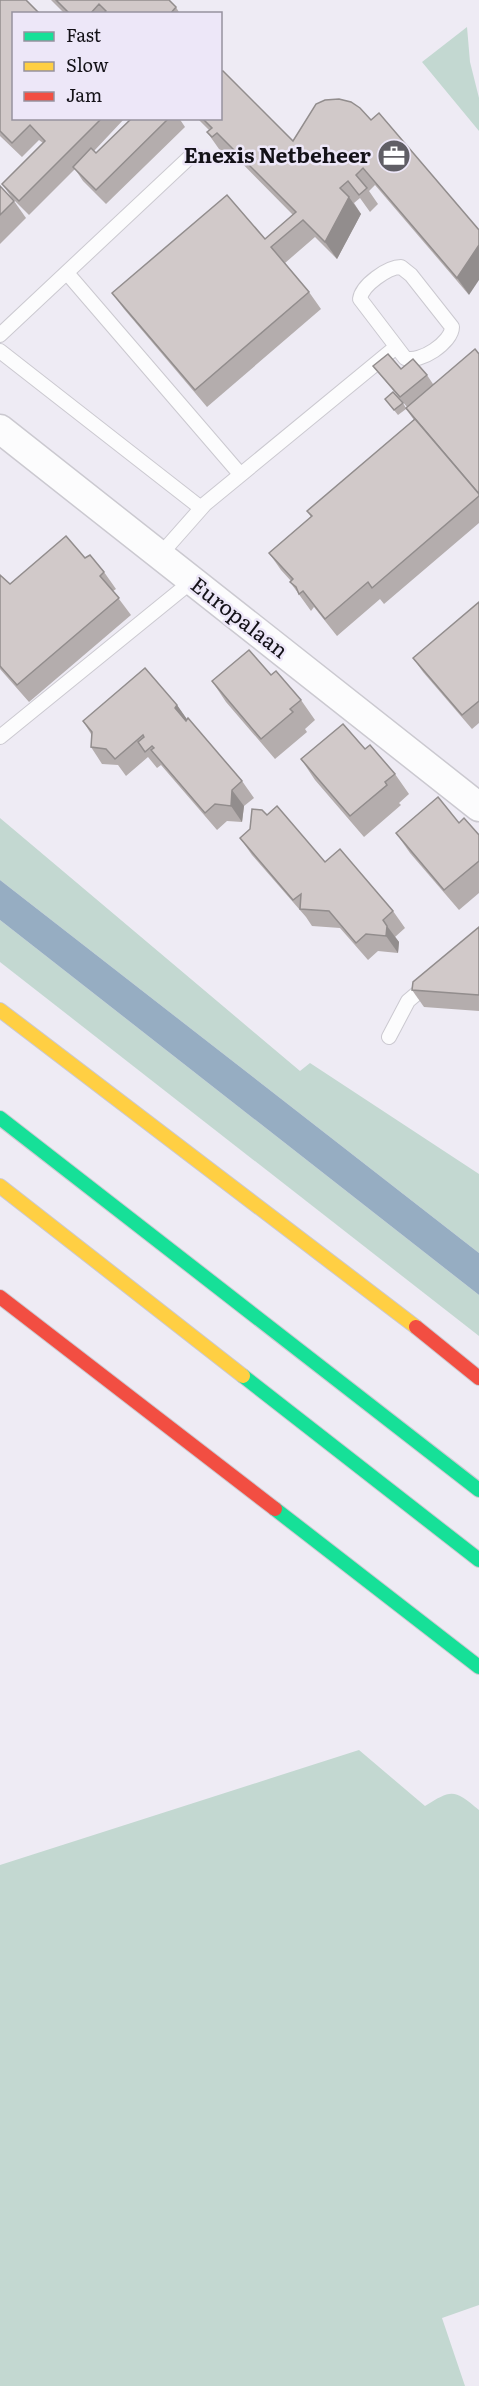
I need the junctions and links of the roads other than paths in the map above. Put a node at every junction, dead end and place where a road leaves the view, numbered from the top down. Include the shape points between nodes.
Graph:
1 (193, 154) dead end
2 (67, 273) junction
3 (0, 335) edge
4 (396, 347) junction
5 (0, 351) edge
6 (0, 429) edge
7 (240, 474) junction
8 (201, 507) junction
9 (160, 555) junction
10 (192, 581) junction
11 (0, 737) edge
12 (479, 807) edge
13 (435, 978) edge
14 (0, 1010) edge
15 (389, 1037) dead end
16 (0, 1118) edge
17 (0, 1186) edge
18 (0, 1297) edge
19 (479, 1378) edge
20 (479, 1490) edge
21 (479, 1560) edge
22 (479, 1667) edge

1 - 2 lane
2 - 3 lane
2 - 7 lane
4 - 4 lane via 360,299 363,291 390,269 401,267 450,322 452,332 426,356 415,360 405,358
4 - 7 lane
5 - 8 lane
6 - 9 street, Europalaan
7 - 8 lane
8 - 9 lane
9 - 10 street, Europalaan
10 - 11 lane
10 - 12 street, Europalaan
13 - 15 lane via 408,1001
14 - 19 highway
16 - 20 highway
17 - 21 highway
18 - 22 highway

